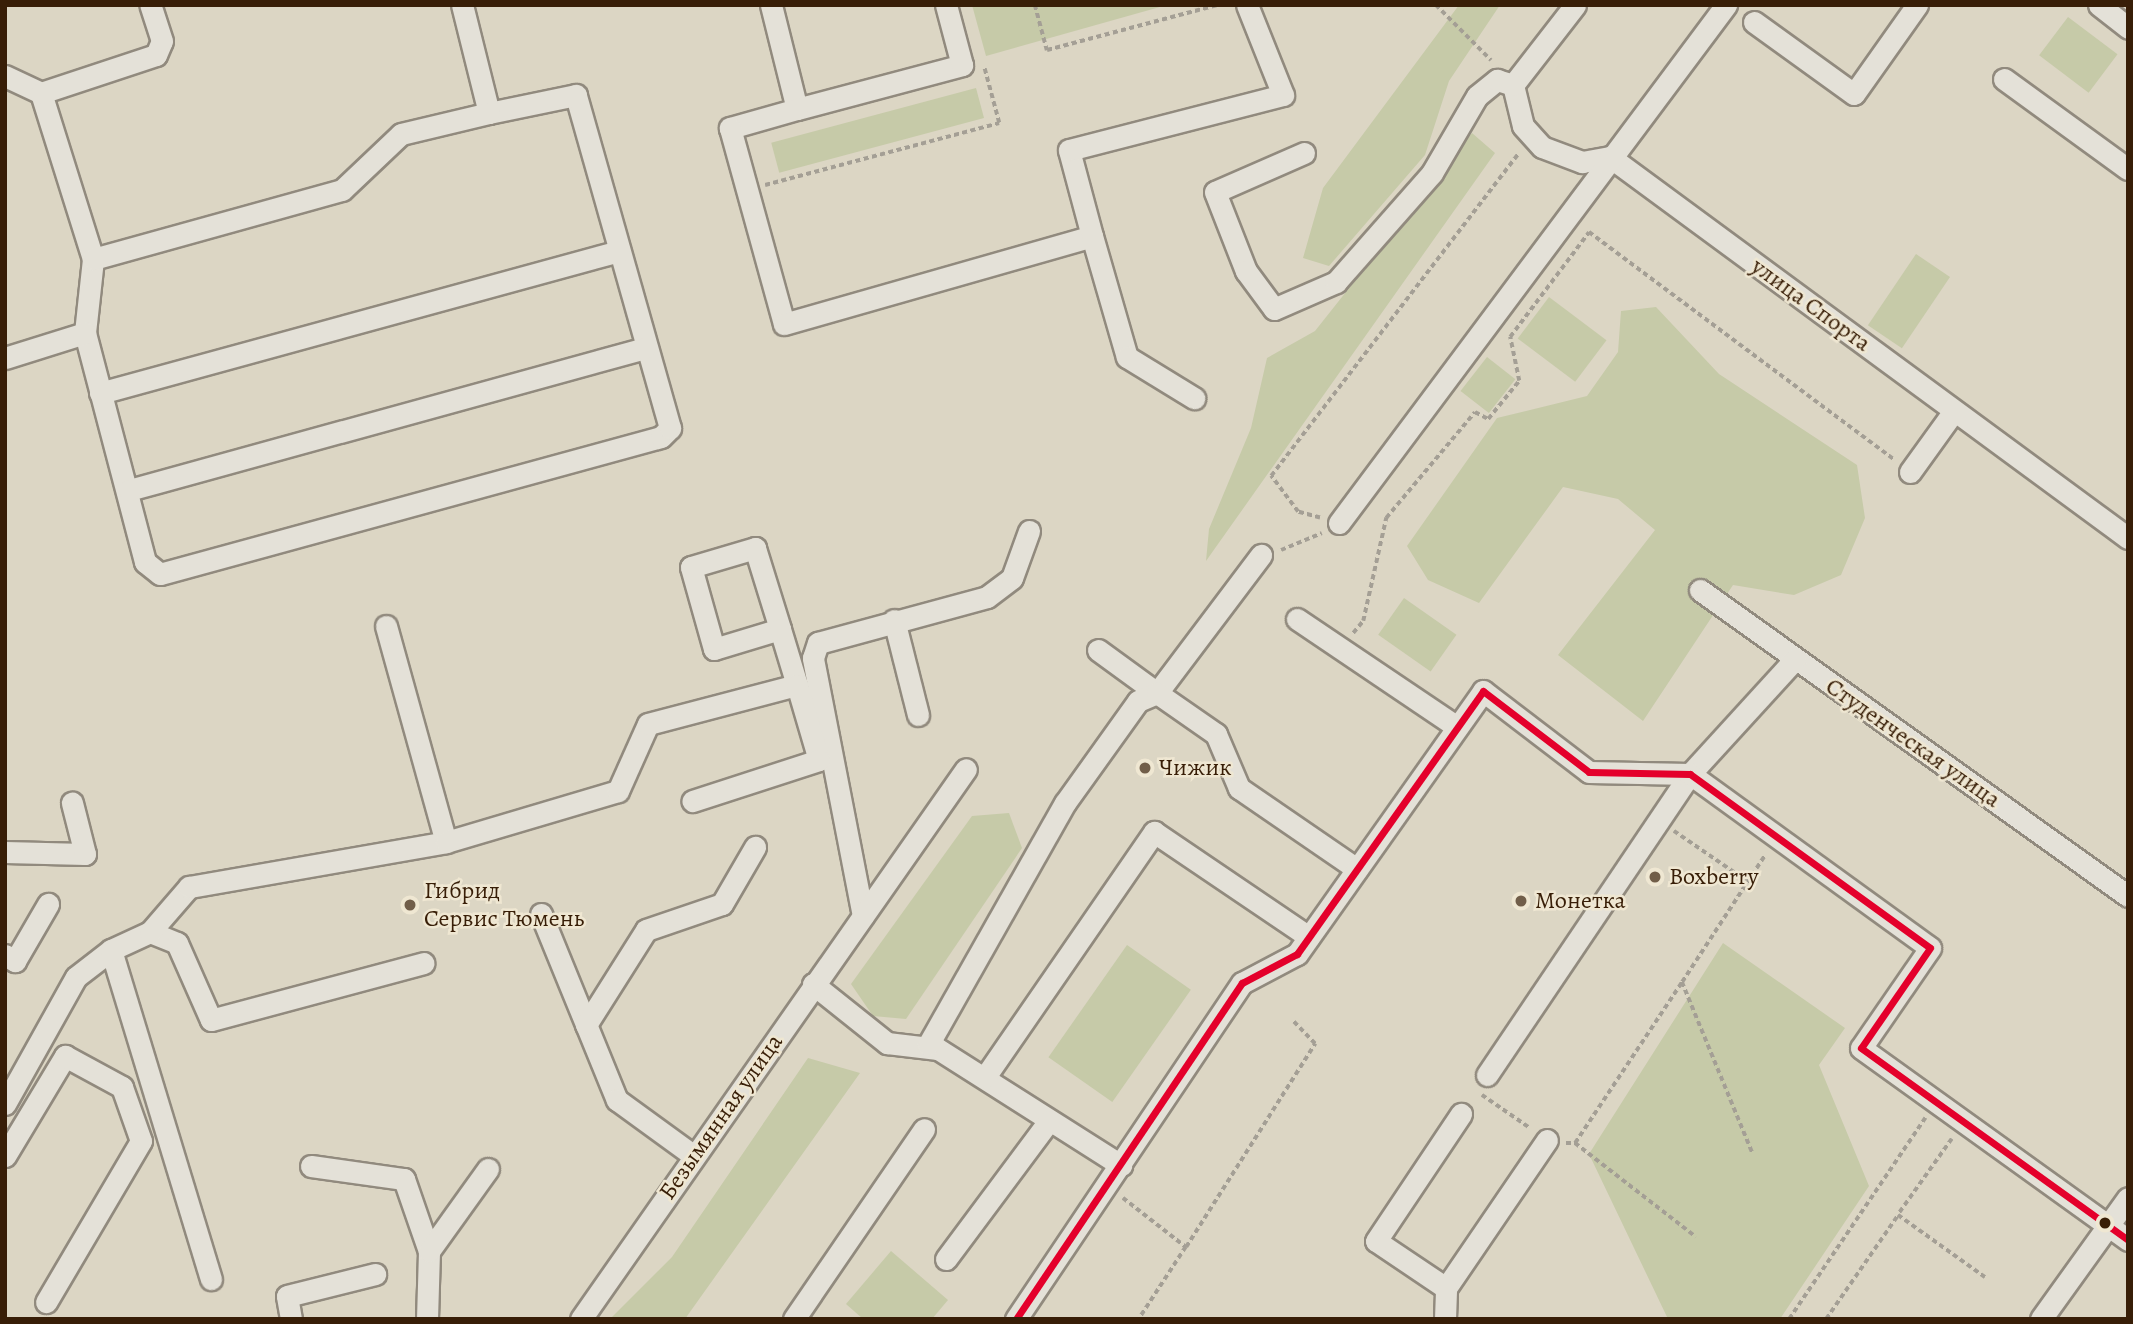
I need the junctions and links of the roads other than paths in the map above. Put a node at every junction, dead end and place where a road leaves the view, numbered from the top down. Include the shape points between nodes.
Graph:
1 (150, 5) edge
2 (462, 5) edge
3 (771, 5) edge
4 (946, 5) edge
5 (1247, 5) edge
6 (1575, 5) edge
7 (1726, 5) edge
8 (1917, 5) edge
9 (2099, 5) edge
10 (1754, 22) dead end
11 (2128, 28) edge
12 (5, 76) edge
13 (2004, 79) dead end
14 (1513, 85) junction
15 (41, 93) junction
16 (797, 109) junction
17 (489, 113) junction
18 (1304, 153) dead end
19 (1610, 157) junction
20 (2128, 169) edge
21 (1093, 236) junction
22 (618, 251) junction
23 (93, 259) junction
24 (85, 333) junction
25 (645, 348) junction
26 (5, 358) edge
27 (100, 393) junction
28 (1194, 398) dead end
29 (1954, 411) junction
30 (1910, 472) road end
31 (129, 490) junction
32 (1339, 523) road end
33 (1029, 531) dead end
34 (2128, 538) edge
35 (1261, 555) road end
36 (1700, 590) dead end
37 (1297, 619) dead end
38 (894, 620) junction
39 (386, 626) dead end
40 (780, 629) junction
41 (1098, 650) dead end
42 (1795, 659) junction
43 (797, 685) junction
44 (1157, 693) junction
45 (918, 715) dead end
46 (1457, 727) junction
47 (966, 769) dead end
48 (1690, 774) junction
49 (693, 801) dead end
50 (72, 803) dead end
51 (446, 842) junction
52 (755, 847) dead end
53 (5, 852) edge
54 (1357, 869) junction
55 (2128, 896) edge
56 (48, 904) dead end
57 (541, 914) dead end
58 (863, 916) junction
59 (150, 932) junction
60 (1309, 937) junction
61 (111, 950) junction
62 (5, 955) edge
63 (424, 963) dead end
64 (813, 985) junction
65 (586, 1025) junction
66 (928, 1045) junction
67 (1487, 1075) road end
68 (985, 1077) junction
69 (5, 1104) edge
70 (1461, 1114) dead end
71 (1049, 1121) junction
72 (924, 1129) dead end
73 (1547, 1140) dead end
74 (5, 1156) edge
75 (694, 1156) junction
76 (1121, 1165) junction
77 (312, 1166) dead end
78 (488, 1169) dead end
79 (2128, 1198) edge
80 (2107, 1225) junction
81 (2128, 1240) edge
82 (429, 1251) junction
83 (946, 1259) dead end
84 (375, 1274) dead end
85 (211, 1279) dead end
86 (1446, 1288) junction
87 (46, 1302) dead end
88 (291, 1319) edge
89 (427, 1319) edge
90 (581, 1319) edge
91 (794, 1319) edge
92 (1016, 1319) edge
93 (1445, 1319) edge
94 (2040, 1319) edge

1 - 15 street via 162,41 156,55
2 - 17 street
3 - 16 street
4 - 16 street via 962,65
5 - 21 street via 1283,95 1069,150
6 - 14 street
7 - 19 street
8 - 10 street via 1854,94
9 - 11 street
12 - 15 street
13 - 20 street
14 - 18 street via 1497,80 1477,96 1432,173 1336,282 1274,309 1246,271 1215,192
14 - 19 street via 1517,113 1531,138 1568,159
15 - 23 street
16 - 21 street via 730,128 784,324
17 - 22 street via 576,94
17 - 23 street via 401,134 342,190
19 - 29 street, улица Спорта
19 - 32 street
21 - 28 street via 1127,357
22 - 25 street
22 - 27 street
23 - 24 street
24 - 26 street
24 - 27 street
25 - 31 street
25 - 31 street via 670,428 648,441 160,574 145,562
27 - 31 street
29 - 30 street
29 - 34 street, улица Спорта
33 - 38 street via 1012,578 1001,589
35 - 44 street
36 - 42 street, Студенческая улица
37 - 46 street
38 - 45 street
38 - 58 street via 818,643 813,658
39 - 51 street
40 - 40 street via 755,548 691,567 714,649
40 - 43 street
41 - 44 street
42 - 48 street
42 - 55 street, Студенческая улица
43 - 49 street via 820,760
43 - 51 street via 648,724 618,791
44 - 54 street via 1216,734 1239,788
44 - 66 street via 1138,701 1065,803
46 - 48 street via 1483,691 1589,772
46 - 54 street
47 - 58 street, Безымянная улица
48 - 67 street
48 - 80 street via 1930,948 1860,1043
50 - 53 street via 85,853
51 - 59 street via 189,887
52 - 65 street via 722,904 646,930
54 - 60 street
56 - 62 street via 15,961
57 - 65 street
58 - 64 street, Безымянная улица
59 - 61 street
59 - 63 street via 177,943 211,1020
60 - 68 street via 1154,832
60 - 76 street via 1297,954 1242,983
61 - 69 street via 76,977
61 - 85 street
64 - 66 street via 887,1043 900,1048
64 - 75 street, Безымянная улица
65 - 75 street via 617,1100
66 - 68 street
68 - 71 street
70 - 86 street via 1376,1241
71 - 76 street
71 - 83 street
72 - 91 street
73 - 86 street
74 - 87 street via 65,1056 122,1087 141,1141
75 - 90 street, Безымянная улица
76 - 92 street
77 - 82 street via 404,1179
78 - 82 street
79 - 80 street
80 - 81 street
80 - 94 street
82 - 89 street
84 - 88 street via 287,1296
86 - 93 street

